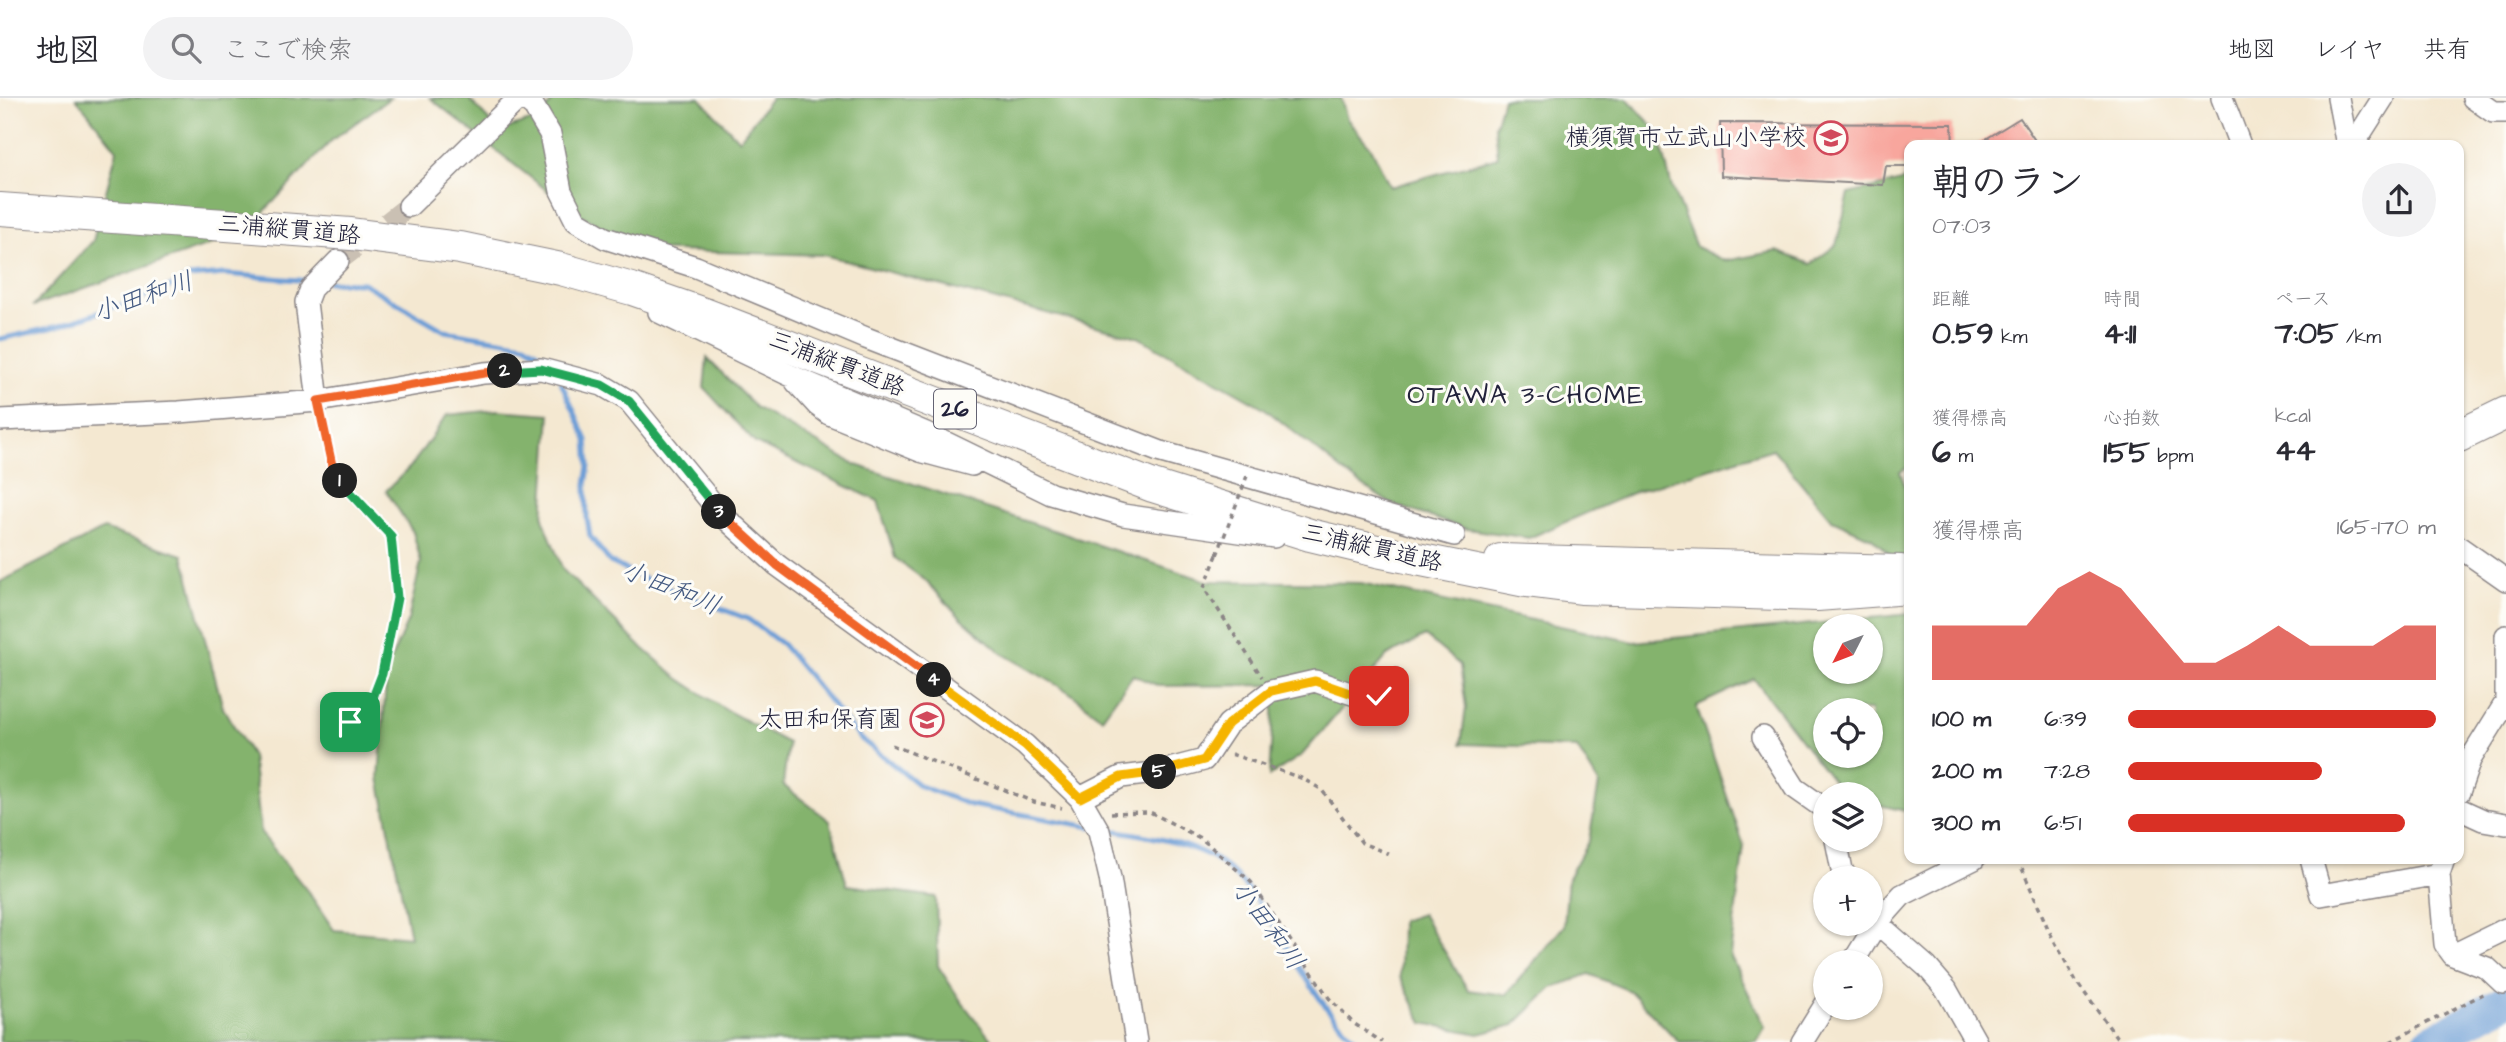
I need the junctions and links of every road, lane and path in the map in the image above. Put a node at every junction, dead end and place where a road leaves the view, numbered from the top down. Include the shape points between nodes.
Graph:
1 (521, 98) edge
2 (2221, 98) edge
3 (2339, 98) edge
4 (2383, 98) edge
5 (2473, 98) edge
6 (2506, 112) edge
7 (2238, 140) edge
8 (2346, 140) edge
9 (2356, 140) edge
10 (1, 204) edge
11 (409, 206) tunnel mouth
12 (386, 238) junction
13 (338, 261) tunnel mouth
14 (318, 401) junction
15 (2506, 401) edge
16 (2506, 413) edge
17 (0, 420) edge
18 (2464, 421) edge
19 (2464, 434) edge
20 (1247, 477) junction
21 (1454, 535) dead end
22 (2464, 551) edge
23 (1442, 564) junction
24 (1904, 571) edge
25 (2506, 580) edge
26 (1904, 588) edge
27 (2506, 636) edge
28 (1394, 679) dead end
29 (1271, 691) junction
30 (350, 722) dead end
31 (1763, 737) dead end
32 (892, 745) dead end
33 (1212, 748) junction
34 (2464, 777) edge
35 (1813, 801) edge
36 (1085, 806) junction
37 (2464, 811) edge
38 (2506, 824) edge
39 (1389, 854) dead end
40 (1964, 864) edge
41 (2020, 864) edge
42 (2312, 864) edge
43 (2442, 867) edge
44 (1883, 911) edge
45 (1883, 924) edge
46 (2506, 929) edge
47 (2453, 955) junction
48 (2504, 982) edge
49 (1816, 1020) edge
50 (2506, 1039) edge
51 (1136, 1042) edge
52 (1382, 1042) edge
53 (1802, 1042) edge
54 (1976, 1042) edge
55 (2120, 1042) edge
56 (2390, 1042) edge
57 (2500, 1042) edge

1 - 11 street
1 - 20 street via 534,107 550,134 561,191 576,221 605,238 696,267 1161,452
2 - 7 street
3 - 8 street
4 - 9 street
5 - 6 street via 2493,112
10 - 12 highway, 三浦縦貫道路 / 26
10 - 24 highway, 三浦縦貫道路 / 26 via 369,226 550,255 672,291 1201,492 1393,544 1506,561
12 - 23 highway, 三浦縦貫道路 / 26 via 508,257 632,289 1197,501 1310,535
12 - 23 street via 628,299 1051,494 1123,515 1241,531 1395,563
13 - 14 street via 311,289 306,302
14 - 17 street
14 - 30 path via 333,470 391,536 397,598 393,626 372,700
14 - 36 street via 484,373 541,369 602,385 629,401 722,515 777,565 1025,745
15 - 18 highway
16 - 19 highway
20 - 21 street
20 - 29 path, bridge via 1204,588
22 - 25 street
23 - 26 highway, 三浦縦貫道路 / 26 via 1581,588 1817,595
27 - 34 street via 2506,702
28 - 29 street via 1379,696 1364,698 1315,681
29 - 33 street via 1228,724
31 - 35 street via 1795,788
32 - 36 path via 1034,802
33 - 36 street via 1204,760 1121,777
33 - 39 path via 1321,789 1362,844
36 - 51 street via 1099,831 1110,878
36 - 52 path via 1150,812 1202,839 1251,882 1329,998 1353,1023
37 - 38 street
40 - 44 street via 1902,895
41 - 55 path via 2076,981
42 - 43 street via 2320,895
43 - 47 street via 2445,944
45 - 54 street via 1946,989
46 - 47 street
47 - 48 street via 2487,968
48 - 56 path
49 - 53 street
50 - 57 path

